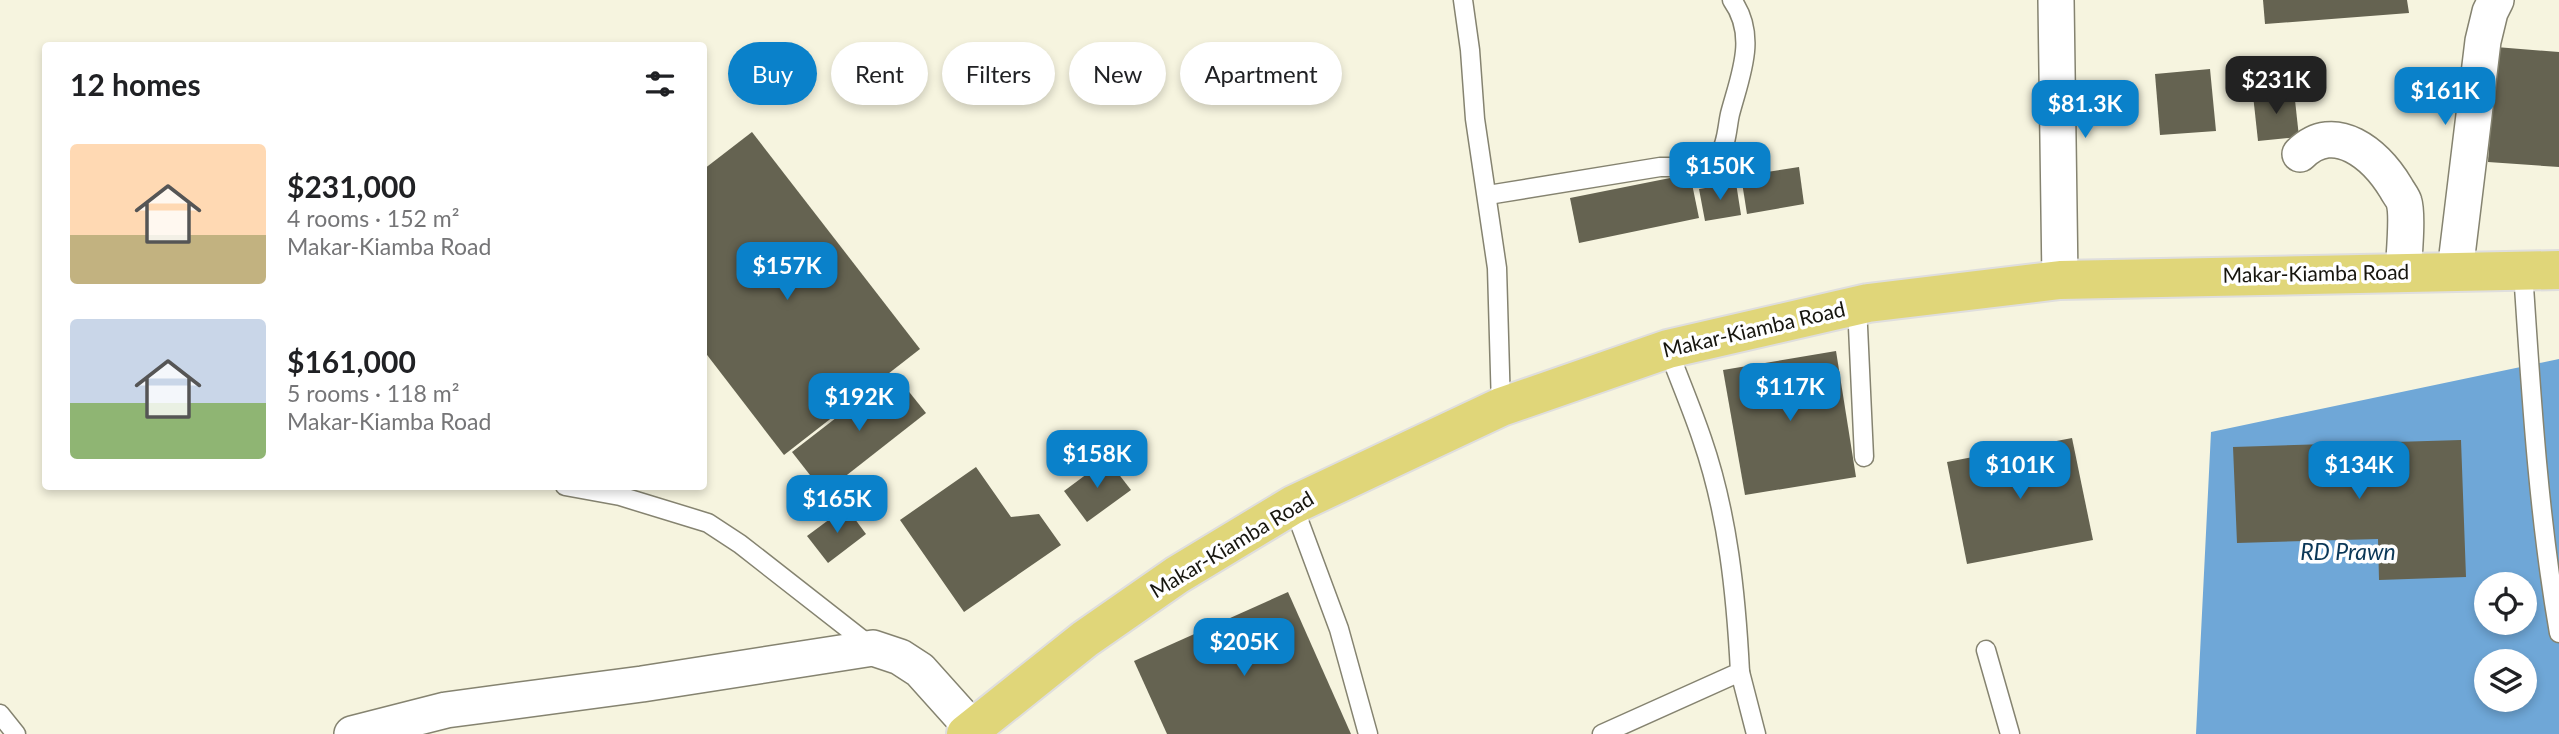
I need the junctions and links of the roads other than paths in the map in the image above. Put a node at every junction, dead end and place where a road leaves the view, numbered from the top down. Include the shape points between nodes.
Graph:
1 (1463, 0) edge
2 (1731, 0) edge
3 (2056, 0) edge
4 (2496, 0) edge
5 (2300, 153) dead end
6 (1488, 195) junction
7 (2541, 271) edge
8 (2455, 272) junction
9 (2403, 273) junction
10 (2060, 280) junction
11 (1857, 306) junction
12 (1668, 349) junction
13 (1501, 407) junction
14 (1864, 457) dead end
15 (587, 490) edge
16 (1293, 505) junction
17 (2559, 632) edge
18 (873, 649) junction
19 (1986, 650) dead end
20 (1740, 672) junction
21 (0, 714) edge
22 (969, 731) edge
23 (16, 734) edge
24 (352, 734) edge
25 (1368, 734) edge
26 (1602, 734) edge
27 (1756, 734) edge
28 (2010, 734) edge

1 - 6 lane
2 - 6 lane via 1739,10 1746,36 1744,66 1718,156 1688,166
3 - 10 street
4 - 8 street via 2483,41
5 - 9 street via 2315,141 2331,139 2362,149 2388,175 2404,202
6 - 13 lane via 1497,268
7 - 8 main road, Makar-Kiamba Road
7 - 17 lane via 2531,406
8 - 9 main road, Makar-Kiamba Road
9 - 10 main road, Makar-Kiamba Road
10 - 11 main road, Makar-Kiamba Road
11 - 12 main road, Makar-Kiamba Road
11 - 14 lane
12 - 13 main road, Makar-Kiamba Road
12 - 20 lane via 1703,441 1727,540
13 - 16 main road, Makar-Kiamba Road
15 - 18 lane via 708,523
16 - 22 main road, Makar-Kiamba Road via 1085,639
16 - 25 lane via 1339,629
18 - 22 street via 900,657 920,670
18 - 24 street via 446,710
19 - 28 lane
20 - 26 lane
20 - 27 lane
21 - 23 lane

